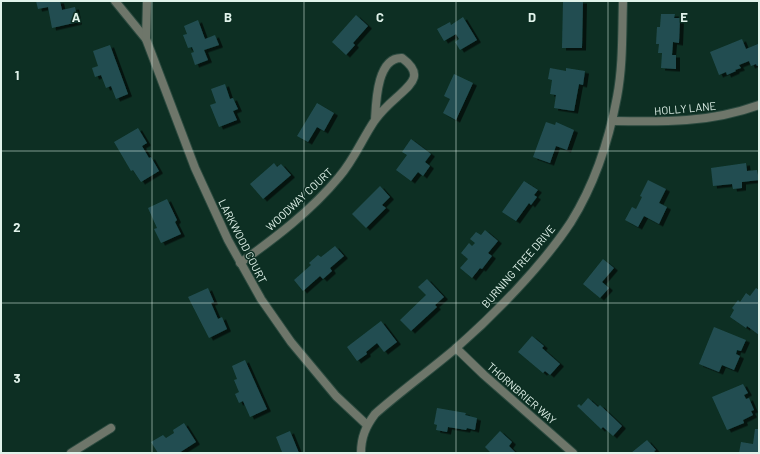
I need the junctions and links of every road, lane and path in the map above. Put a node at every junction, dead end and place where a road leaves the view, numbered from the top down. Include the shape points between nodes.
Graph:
1 (115, 1) edge
2 (146, 1) edge
3 (623, 1) edge
4 (146, 39) junction
5 (759, 105) edge
6 (375, 120) junction
7 (612, 121) junction
8 (240, 263) junction
9 (456, 348) junction
10 (367, 425) junction
11 (111, 428) dead end
12 (71, 453) edge
13 (361, 453) edge
14 (574, 453) edge

1 - 4 street, LARKWOOD COURT
2 - 4 street, LARKWOOD COURT
3 - 7 street, BURNING TREE DRIVE via 621,71
4 - 8 street, LARKWOOD COURT via 195,168 219,224
5 - 7 street, HOLLY LANE via 731,114 702,119 665,122
6 - 6 street, WOODWAY COURT via 384,68 392,60 402,58 413,70 412,83
6 - 8 street, WOODWAY COURT via 339,177 282,232
7 - 9 street, BURNING TREE DRIVE via 586,193 558,240 495,312
8 - 10 street, LARKWOOD COURT via 261,299 292,342 336,396
9 - 10 street, BURNING TREE DRIVE via 375,414
9 - 14 street, THORNBRIER WAY
10 - 13 street, BURNING TREE DRIVE via 361,441
11 - 12 street

